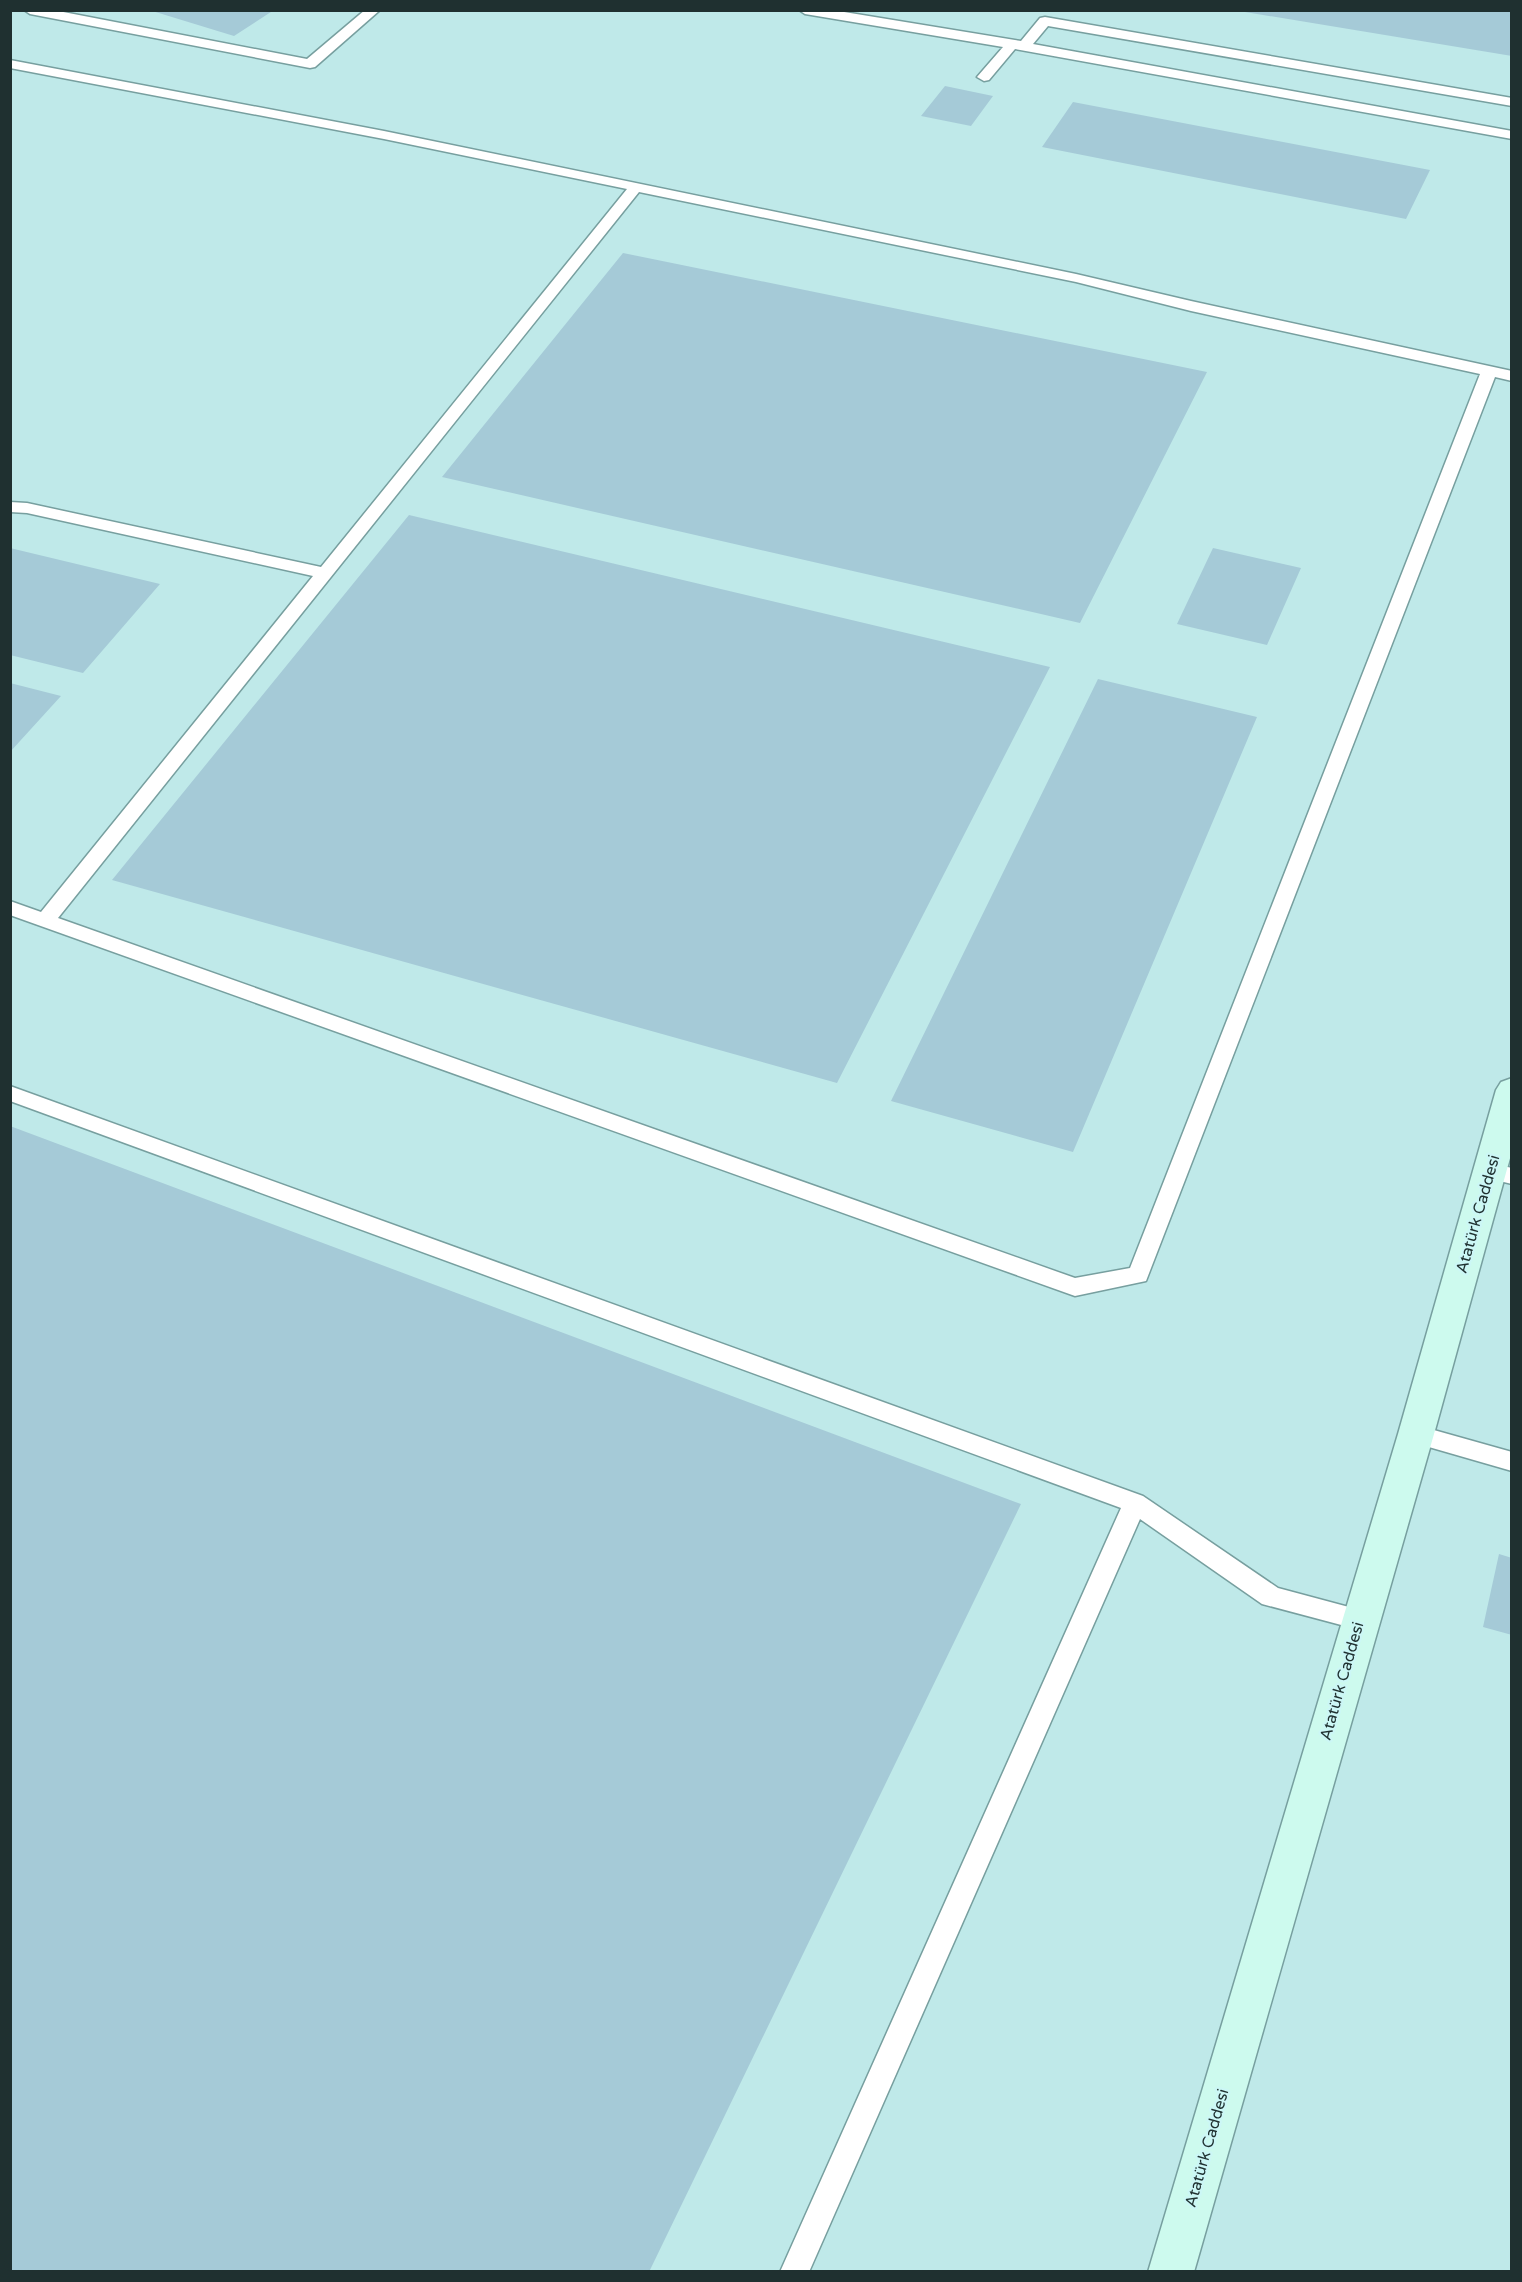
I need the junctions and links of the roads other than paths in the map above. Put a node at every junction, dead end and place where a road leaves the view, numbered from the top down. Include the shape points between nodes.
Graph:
1 (30, 10) edge
2 (374, 10) edge
3 (806, 10) edge
4 (1048, 16) edge
5 (1018, 45) junction
6 (10, 63) edge
7 (984, 77) dead end
8 (1512, 102) edge
9 (1512, 135) edge
10 (636, 187) junction
11 (1489, 371) junction
12 (1512, 376) edge
13 (10, 507) edge
14 (325, 573) junction
15 (10, 908) edge
16 (45, 920) junction
17 (1512, 1090) edge
18 (10, 1093) edge
19 (1501, 1173) edge
20 (1416, 1434) junction
21 (1512, 1462) edge
22 (1135, 1503) junction
23 (1359, 1620) junction
24 (794, 2271) edge
25 (1171, 2271) edge

1 - 2 lane via 310,64
3 - 5 lane
4 - 5 lane
4 - 8 lane
5 - 7 lane
5 - 9 lane
6 - 10 lane
10 - 11 lane via 1076,278
10 - 14 lane
11 - 12 lane
11 - 16 lane via 1138,1275 1075,1287
13 - 14 lane
14 - 16 lane
15 - 16 lane
17 - 19 street, Atatürk Caddesi
18 - 22 lane
19 - 20 street, Atatürk Caddesi
20 - 21 lane
20 - 23 street, Atatürk Caddesi
22 - 23 lane via 1271,1597
22 - 24 lane
23 - 25 street, Atatürk Caddesi

